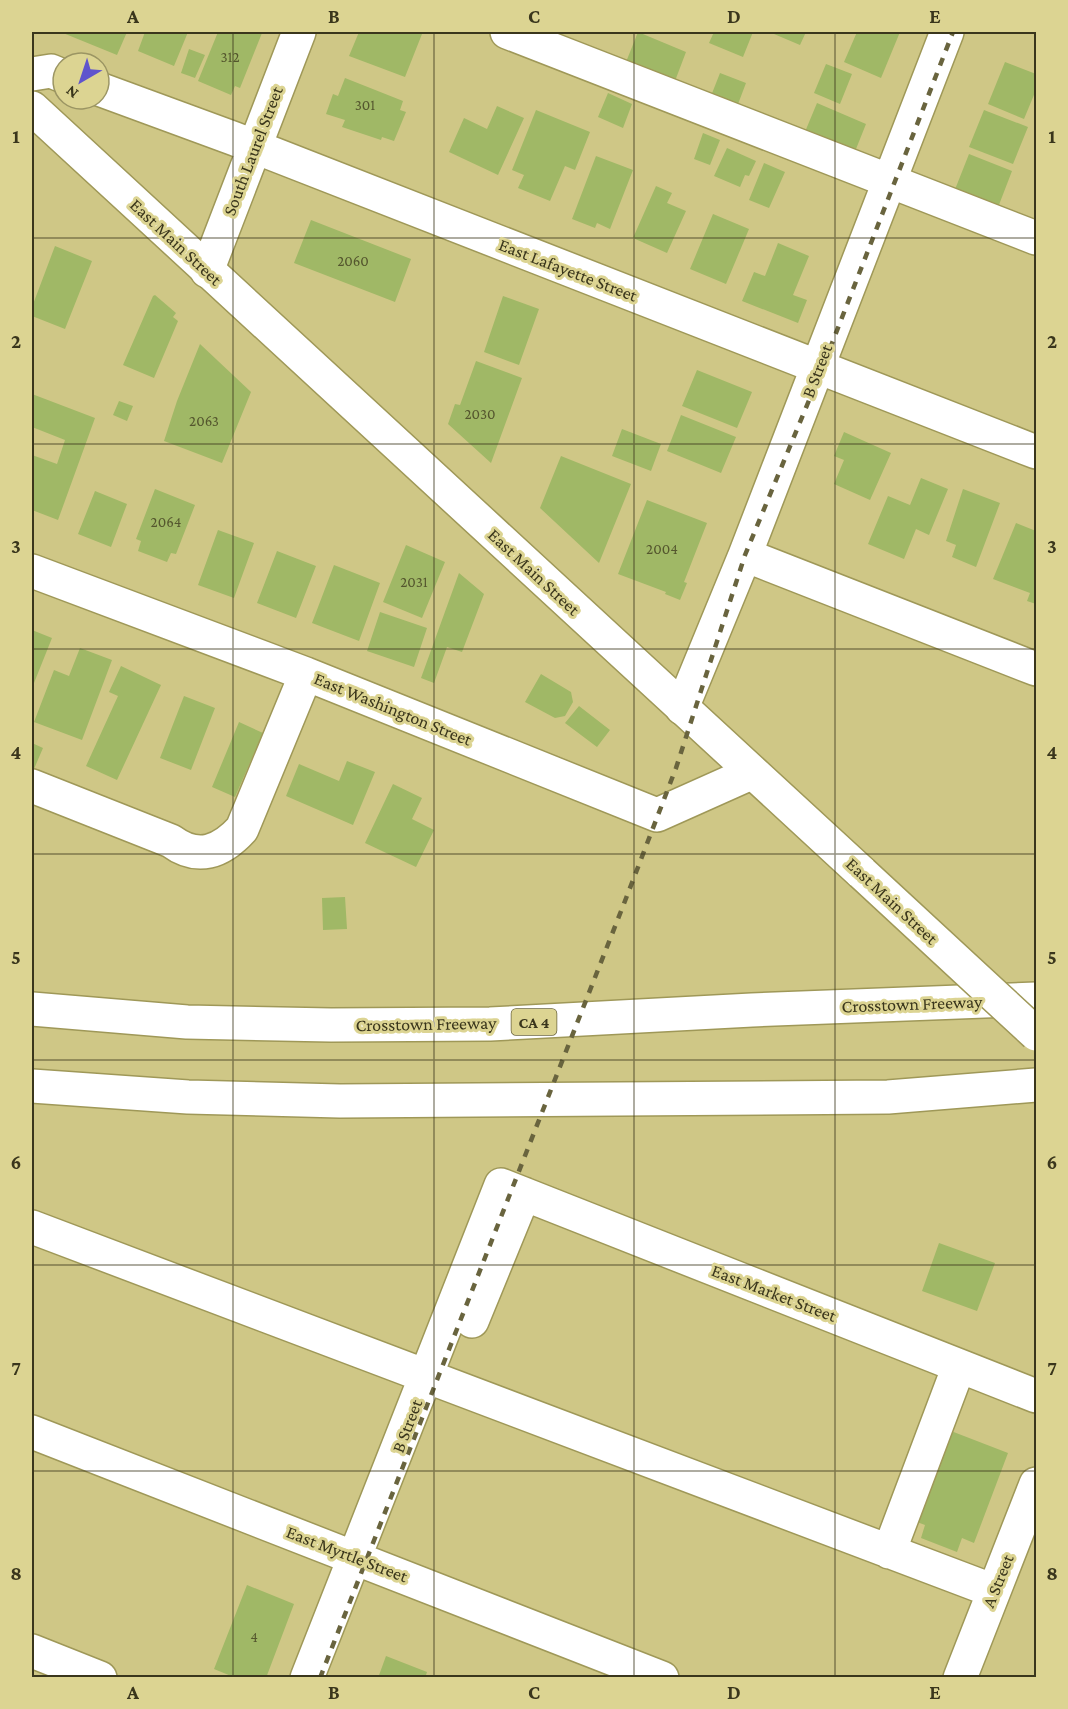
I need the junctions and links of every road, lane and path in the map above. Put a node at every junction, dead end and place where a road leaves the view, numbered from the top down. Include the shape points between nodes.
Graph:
1 (299, 32) edge
2 (507, 32) edge
3 (947, 32) edge
4 (51, 71) edge
5 (32, 74) edge
6 (111, 93) edge
7 (32, 108) edge
8 (254, 147) junction
9 (890, 181) junction
10 (1036, 238) edge
11 (207, 271) junction
12 (818, 368) junction
13 (1036, 453) edge
14 (745, 555) junction
15 (32, 571) edge
16 (1036, 669) edge
17 (306, 674) junction
18 (682, 708) junction
19 (752, 773) junction
20 (32, 786) edge
21 (1036, 999) edge
22 (32, 1010) edge
23 (1036, 1034) edge
24 (1036, 1085) edge
25 (32, 1086) edge
26 (512, 1190) joint
27 (32, 1227) edge
28 (959, 1365) junction
29 (436, 1381) junction
30 (1036, 1396) edge
31 (32, 1431) edge
32 (1036, 1484) edge
33 (889, 1552) junction
34 (366, 1561) junction
35 (994, 1591) junction
36 (32, 1651) edge
37 (100, 1677) edge
38 (308, 1677) edge
39 (332, 1677) edge
40 (662, 1677) edge
41 (960, 1677) edge

1 - 8 main road, South Laurel Street
2 - 9 main road
3 - 9 main road, B Street
4 - 5 main road
6 - 8 main road, East Lafayette Street
7 - 11 main road, East Main Street
8 - 11 main road, South Laurel Street
8 - 12 main road, East Lafayette Street
9 - 10 main road
9 - 12 main road, B Street
11 - 18 main road, East Main Street
12 - 13 main road, East Lafayette Street
12 - 14 main road, B Street
14 - 16 main road
14 - 18 main road, B Street
15 - 17 main road, East Washington Street
17 - 19 main road, East Washington Street via 657,815
17 - 20 main road via 242,829 230,842 213,850 195,852 178,846
18 - 19 main road, East Main Street
19 - 23 main road, East Main Street, bridge
21 - 22 main road, Crosstown Freeway / CA 4 via 479,1024 187,1022
24 - 25 main road via 888,1097 340,1101 188,1097
26 - 28 main road, East Market Street
26 - 29 main road, B Street
27 - 29 main road
28 - 30 main road, East Market Street
28 - 33 main road
29 - 33 main road
29 - 34 main road, B Street
31 - 34 main road, East Myrtle Street
32 - 35 main road, A Street
33 - 35 main road
34 - 38 main road, B Street
34 - 39 main road
34 - 40 main road, East Myrtle Street
35 - 41 main road, A Street
36 - 37 main road

